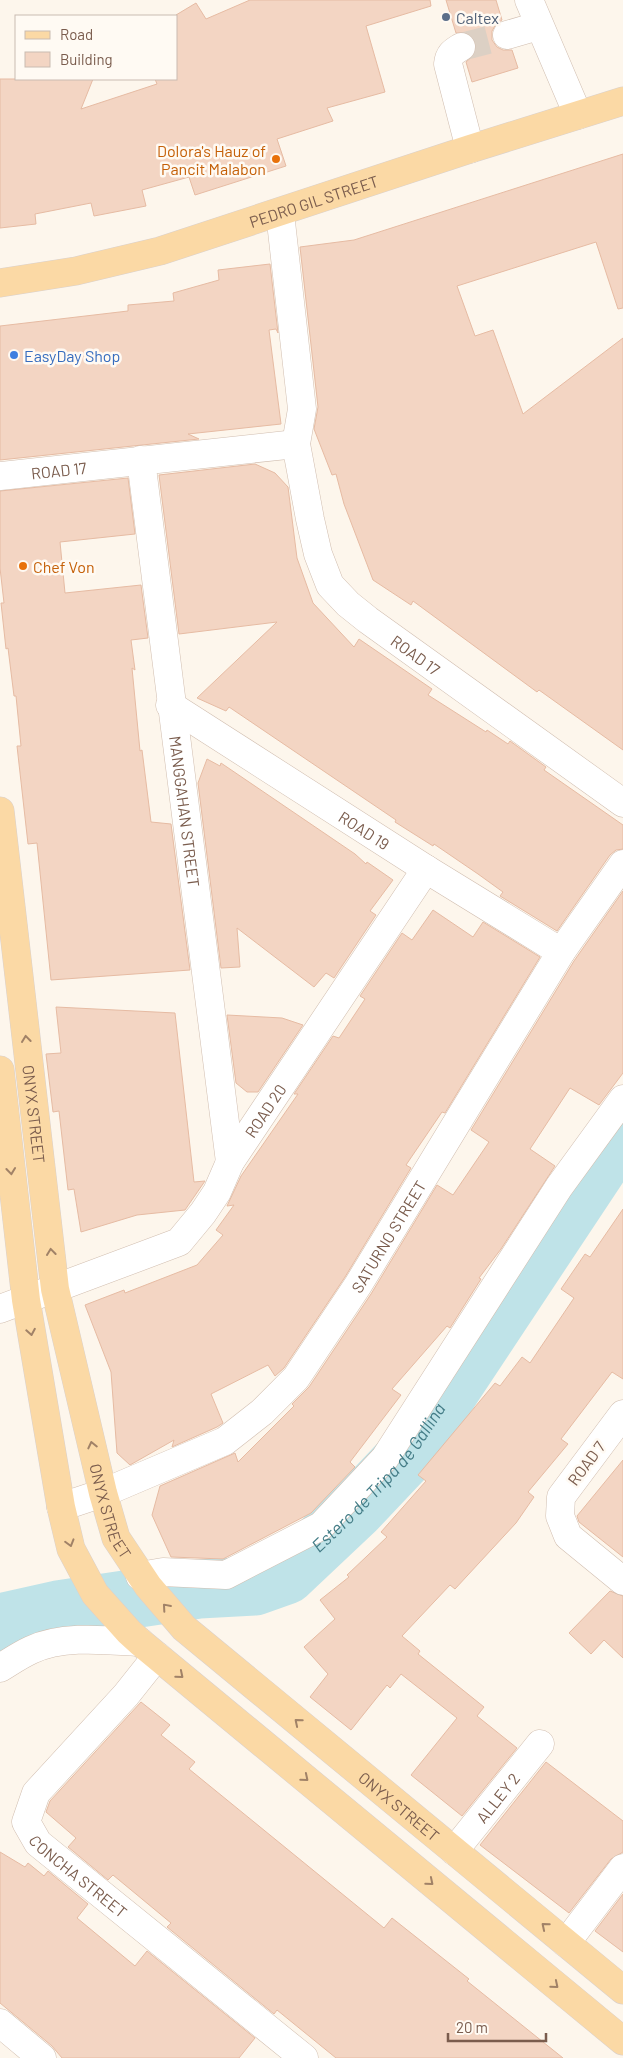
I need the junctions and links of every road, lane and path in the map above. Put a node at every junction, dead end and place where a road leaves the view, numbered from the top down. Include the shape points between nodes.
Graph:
1 (528, 0) edge
2 (538, 26) junction
3 (507, 35) tunnel mouth
4 (461, 47) tunnel mouth
5 (623, 101) edge
6 (578, 115) junction
7 (470, 149) junction
8 (280, 213) junction
9 (0, 283) edge
10 (296, 444) junction
11 (140, 460) junction
12 (0, 476) edge
13 (170, 706) junction
14 (623, 803) edge
15 (0, 811) edge
16 (623, 864) edge
17 (426, 869) junction
18 (560, 952) junction
19 (0, 1070) edge
20 (623, 1099) edge
21 (230, 1162) junction
22 (55, 1289) junction
23 (26, 1300) junction
24 (0, 1309) edge
25 (623, 1414) edge
26 (103, 1493) junction
27 (61, 1507) junction
28 (144, 1581) junction
29 (623, 1581) edge
30 (142, 1643) junction
31 (0, 1668) edge
32 (540, 1744) dead end
33 (454, 1851) junction
34 (623, 1868) edge
35 (566, 1943) junction
36 (623, 1990) edge
37 (0, 2023) edge
38 (623, 2041) edge
39 (42, 2058) edge
40 (304, 2058) edge

1 - 2 street
2 - 3 street
2 - 6 street
4 - 7 street via 453,52 448,64
5 - 6 main road, PEDRO GIL STREET
6 - 7 main road, PEDRO GIL STREET
7 - 8 main road, PEDRO GIL STREET
8 - 9 main road, PEDRO GIL STREET via 160,251 76,271
8 - 10 street, ROAD 17 via 302,409
10 - 11 street, ROAD 17
10 - 14 street, ROAD 17 via 318,554 330,586 368,620
11 - 12 street, ROAD 17
11 - 13 street, MANGGAHAN STREET
13 - 17 street, ROAD 19
13 - 21 street, MANGGAHAN STREET
22 -> 15 main road, ONYX STREET
16 - 18 street, SATURNO STREET
17 - 18 street, ROAD 19
17 - 21 street, ROAD 20
18 - 26 street, SATURNO STREET via 363,1277 296,1378 262,1412 225,1441
19 -> 23 main road, ONYX STREET
20 - 28 street via 559,1187 384,1458 321,1526 226,1575 163,1572
21 - 22 street, ROAD 20 via 217,1192 179,1242
22 - 23 street, ROAD 20
26 -> 22 main road, ONYX STREET
23 - 24 street, ROAD 20
23 -> 27 main road, ONYX STREET
25 - 29 street, ROAD 7 via 560,1497 560,1516 568,1536
26 - 27 street, SATURNO STREET
26 - 28 main road, ONYX STREET via 116,1538
27 -> 30 main road, ONYX STREET via 71,1549 95,1594
33 -> 28 main road, ONYX STREET via 184,1628
30 - 31 street via 82,1640 56,1643 31,1649
30 -> 38 main road, ONYX STREET
30 - 40 street, CONCHA STREET via 126,1696 36,1793 26,1822 38,1843
32 - 33 street, ALLEY 2
35 -> 33 main road, ONYX STREET
34 - 35 street
35 - 36 main road, ONYX STREET
37 - 39 street

